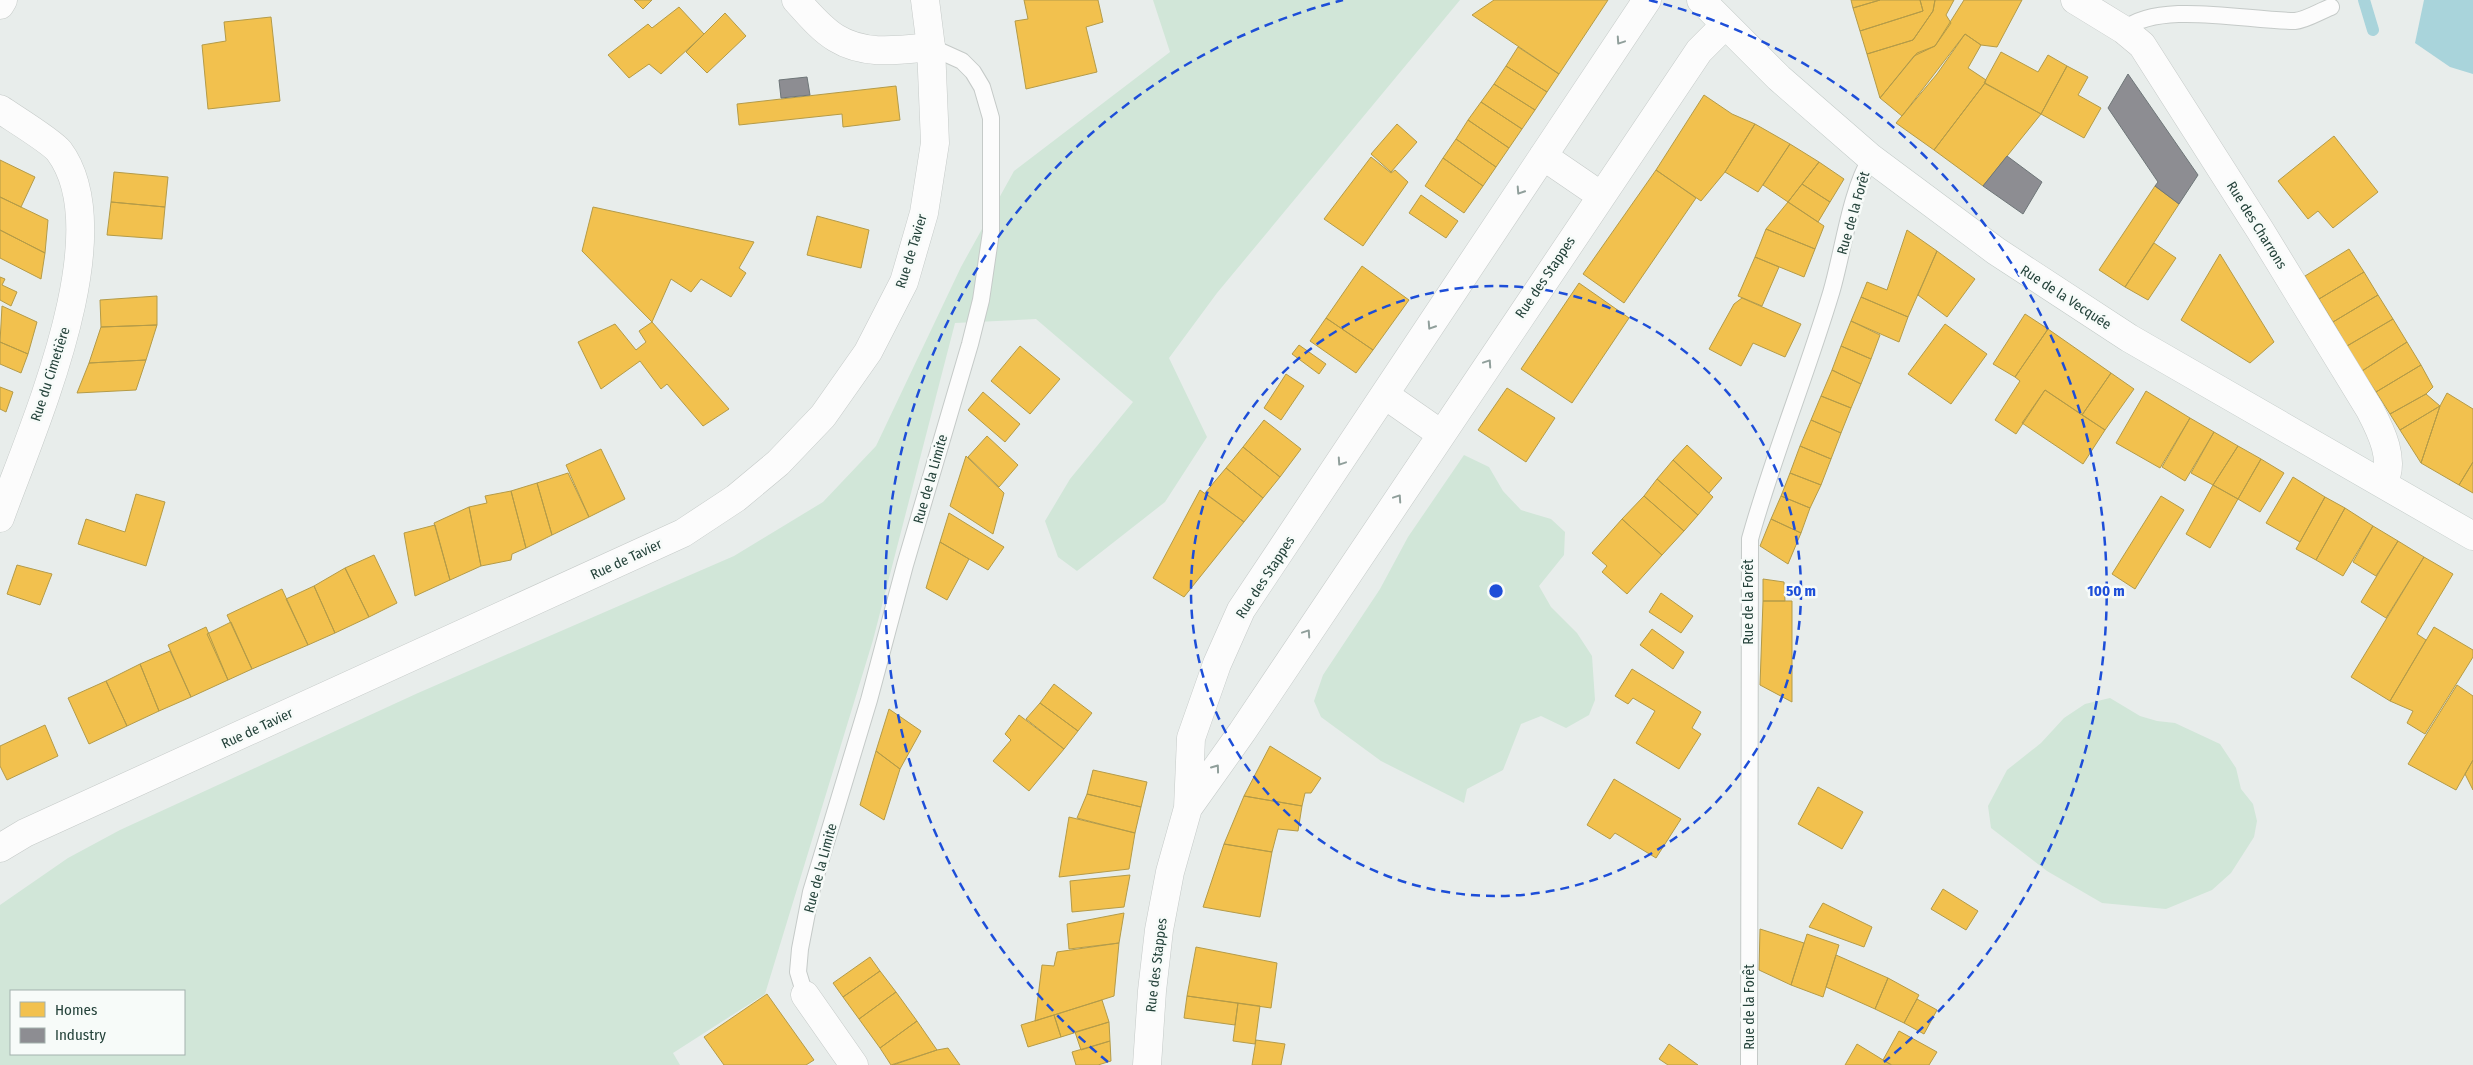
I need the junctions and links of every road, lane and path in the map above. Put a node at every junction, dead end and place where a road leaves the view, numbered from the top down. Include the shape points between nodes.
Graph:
1 (3, 0) edge
2 (796, 0) edge
3 (925, 0) edge
4 (1647, 0) edge
5 (1701, 0) edge
6 (2075, 0) edge
7 (0, 5) edge
8 (2331, 7) dead end
9 (1724, 26) junction
10 (2124, 30) junction
11 (931, 46) junction
12 (0, 109) edge
13 (1543, 156) junction
14 (1871, 158) junction
15 (1600, 195) junction
16 (1385, 395) junction
17 (1441, 434) junction
18 (2383, 483) junction
19 (0, 518) edge
20 (2473, 536) edge
21 (1188, 808) junction
22 (0, 848) edge
23 (805, 995) joint
24 (854, 1065) edge
25 (1147, 1065) edge
26 (1749, 1065) edge

1 - 7 street
2 - 11 street via 836,38 862,49
3 - 11 street, Rue de Tavier
4 -> 13 street, Rue des Stappes
5 - 9 street, Rue de la Vecquée
6 - 10 street, Rue des Charrons
8 - 10 lane via 2297,21 2201,7 2162,7 2136,17
9 - 14 street, Rue de la Vecquée via 1778,78
9 - 15 street, Rue des Stappes via 1699,51
10 - 18 street, Rue des Charrons via 2142,44 2185,110 2370,410 2386,450 2387,476
11 - 22 street, Rue de Tavier via 935,143 924,213 904,282 868,352 823,416 778,463 736,498 683,533 25,833
11 - 23 lane, Rue de la Limite via 962,62 982,87 991,118 991,232 981,300 970,344 811,892 798,972
12 - 19 street, Rue du Cimetière via 58,150 75,182 80,225 77,272 65,336
13 - 15 street
13 -> 16 street, Rue des Stappes
14 - 18 street, Rue de la Vecquée via 1996,251 2129,338
14 - 26 lane, Rue de la Forêt via 1861,179 1831,294 1762,494 1750,539
17 -> 15 street, Rue des Stappes
16 - 17 street
16 -> 21 street, Rue des Stappes via 1241,610 1217,664 1191,738
21 -> 17 street, Rue des Stappes
18 - 20 street, Rue de la Vecquée
21 - 25 street, Rue des Stappes via 1170,872 1159,930
23 - 24 street, Rue de la Limite

